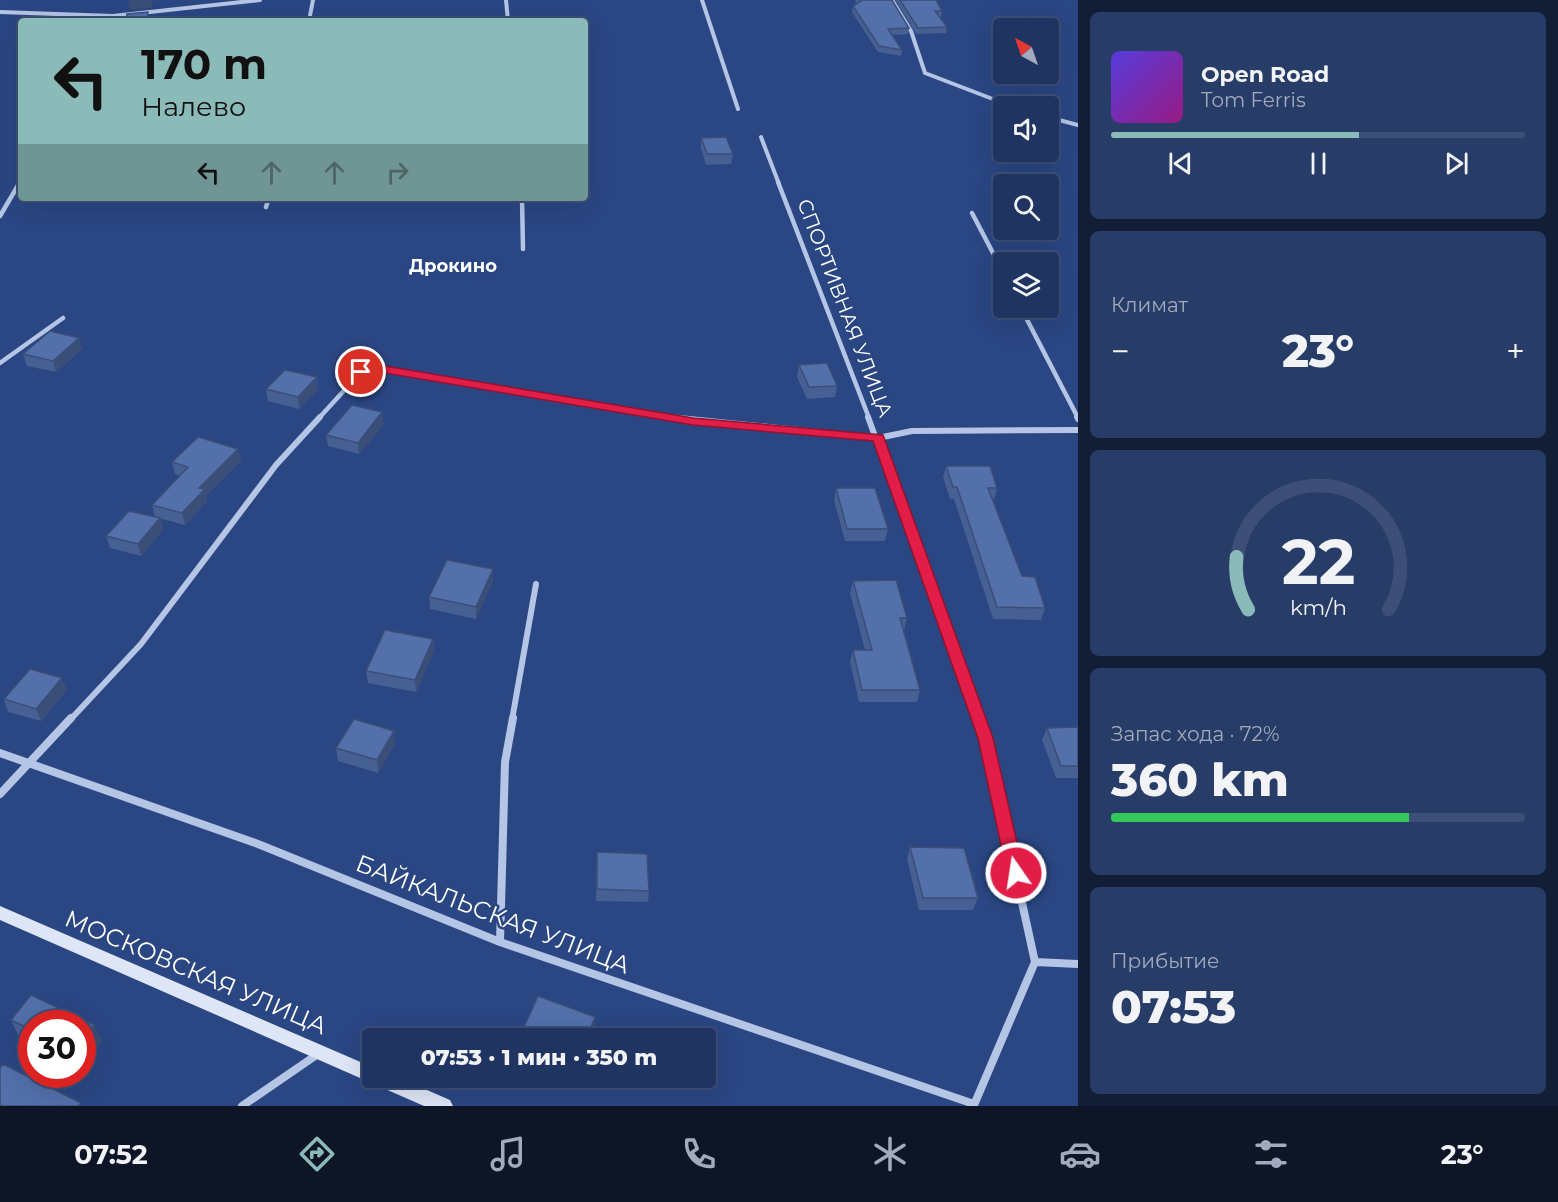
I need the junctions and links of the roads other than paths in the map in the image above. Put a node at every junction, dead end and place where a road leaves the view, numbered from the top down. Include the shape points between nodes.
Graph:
1 (260, 0) edge
2 (313, 0) edge
3 (506, 0) edge
4 (702, 0) edge
5 (892, 0) edge
6 (0, 12) edge
7 (96, 18) edge
8 (120, 18) edge
9 (310, 18) edge
10 (508, 18) edge
11 (993, 99) edge
12 (738, 109) dead end
13 (1059, 120) edge
14 (1078, 125) edge
15 (761, 136) dead end
16 (18, 185) edge
17 (267, 201) edge
18 (522, 201) edge
19 (266, 207) dead end
20 (972, 213) dead end
21 (0, 216) edge
22 (523, 249) dead end
23 (993, 253) edge
24 (63, 318) dead end
25 (1026, 318) edge
26 (0, 363) edge
27 (1078, 419) edge
28 (1078, 430) edge
29 (878, 438) junction
30 (536, 584) dead end
31 (0, 753) edge
32 (29, 763) junction
33 (0, 794) edge
34 (0, 914) edge
35 (500, 942) junction
36 (1035, 962) junction
37 (1078, 964) edge
38 (321, 1052) junction
39 (362, 1070) edge
40 (402, 1088) edge
41 (974, 1105) edge
42 (242, 1106) edge
43 (444, 1106) edge

1 - 8 street
2 - 9 street
3 - 10 street
4 - 12 street
5 - 11 street via 911,32 925,73
6 - 7 street
13 - 14 street
15 - 29 street, СПОРТИВНАЯ УЛИЦА
16 - 21 street
17 - 19 street
18 - 22 street
20 - 23 street
24 - 26 street
25 - 27 street
28 - 29 street via 912,431
29 - 32 street via 693,421 385,370 361,372 276,465 141,644
29 - 36 street, СПОРТИВНАЯ УЛИЦА via 986,738
30 - 35 street via 505,762
31 - 32 street, БАЙКАЛЬСКАЯ УЛИЦА
32 - 33 street
32 - 35 street, БАЙКАЛЬСКАЯ УЛИЦА via 258,844
34 - 38 street, МОСКОВСКАЯ УЛИЦА
35 - 41 street, БАЙКАЛЬСКАЯ УЛИЦА
36 - 37 street
36 - 41 street
38 - 39 street, МОСКОВСКАЯ УЛИЦА
38 - 42 street
40 - 43 street

